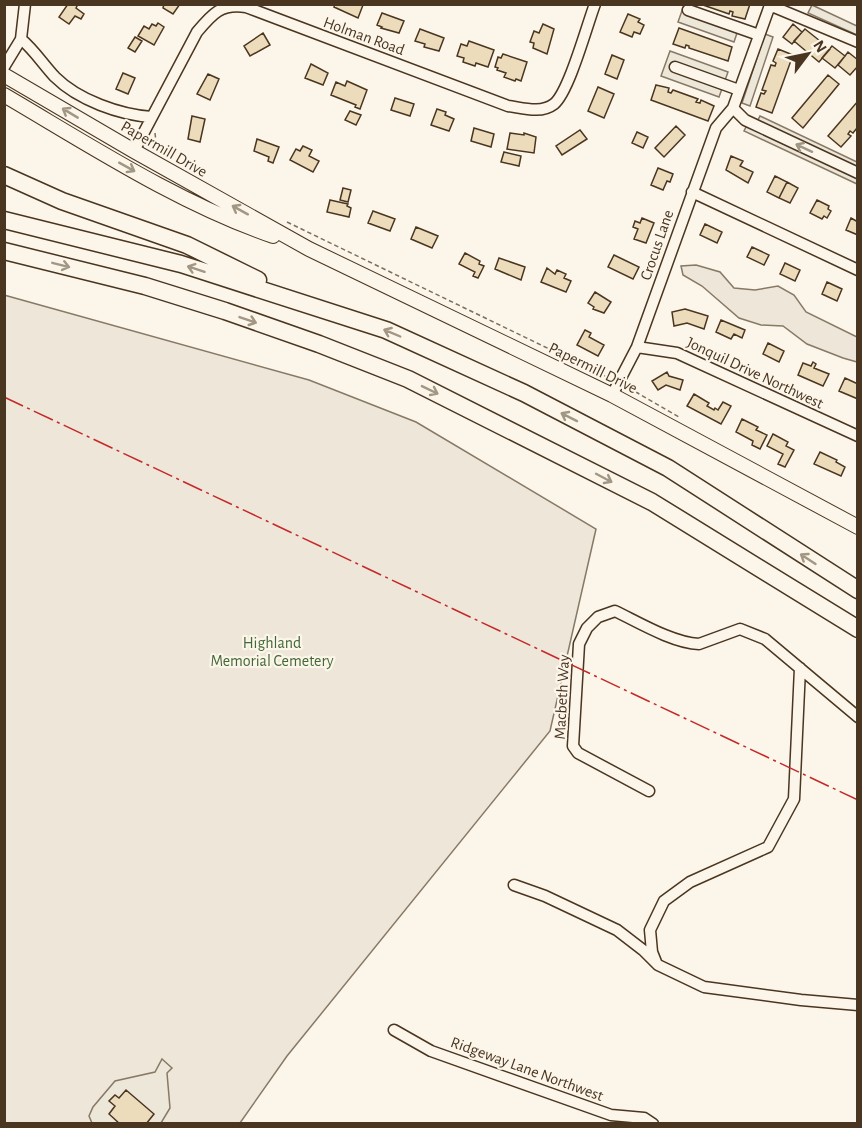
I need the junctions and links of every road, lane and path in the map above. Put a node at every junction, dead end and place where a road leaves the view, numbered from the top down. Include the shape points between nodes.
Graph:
1 (25, 4) edge
2 (595, 4) edge
3 (768, 6) edge
4 (688, 10) dead end
5 (759, 35) junction
6 (21, 39) junction
7 (858, 42) edge
8 (4, 67) edge
9 (675, 67) dead end
10 (4, 75) edge
11 (739, 90) junction
12 (4, 95) edge
13 (733, 108) junction
14 (152, 117) junction
15 (134, 151) junction
16 (858, 172) edge
17 (4, 175) edge
18 (4, 186) edge
19 (692, 192) junction
20 (62, 201) junction
21 (4, 220) edge
22 (309, 249) junction
23 (4, 251) edge
24 (858, 270) edge
25 (312, 306) junction
26 (637, 347) junction
27 (612, 395) junction
28 (858, 436) edge
29 (858, 527) edge
30 (858, 590) edge
31 (858, 629) edge
32 (802, 670) junction
33 (858, 717) edge
34 (650, 791) dead end
35 (514, 885) dead end
36 (658, 965) junction
37 (858, 1005) edge
38 (394, 1030) dead end
39 (653, 1124) edge

1 - 6 street
2 - 14 street, Holman Road via 563,92 553,105 537,110 508,106 234,5 222,8 197,32
3 - 5 street, Crocus Lane
3 - 7 street, Crocus Lane
4 - 5 street
5 - 11 street, Crocus Lane
6 - 8 street
6 - 14 street via 64,85 111,108
9 - 11 street
15 -> 10 main road, Papermill Drive
11 - 13 street, Crocus Lane
12 -> 22 main road, Papermill Drive via 232,222
16 -> 13 street via 745,120
13 - 19 street, Crocus Lane via 716,128
14 - 15 street, Holman Road
22 -> 15 main road, Papermill Drive
17 - 20 highway
18 - 20 highway
19 - 24 street
19 - 26 street, Crocus Lane
20 - 25 highway via 187,245
25 -> 21 highway via 181,264
22 - 27 main road, Papermill Drive
23 -> 31 highway via 145,286 225,311 408,379 652,502
30 -> 25 highway via 668,468 524,393 386,330
26 - 27 street, Crocus Lane
26 - 28 street, Jonquil Drive Northwest via 677,352
27 - 29 main road, Papermill Drive
32 - 33 street
32 - 34 street, Macbeth Way via 765,639 740,629 693,644 615,611 598,617 579,644 573,746 578,753
32 - 36 street via 794,799 768,847 690,882 664,901 650,930
35 - 36 street via 617,930
36 - 37 street via 704,987
38 - 39 street, Ridgeway Lane Northwest via 431,1051 610,1115 644,1118

